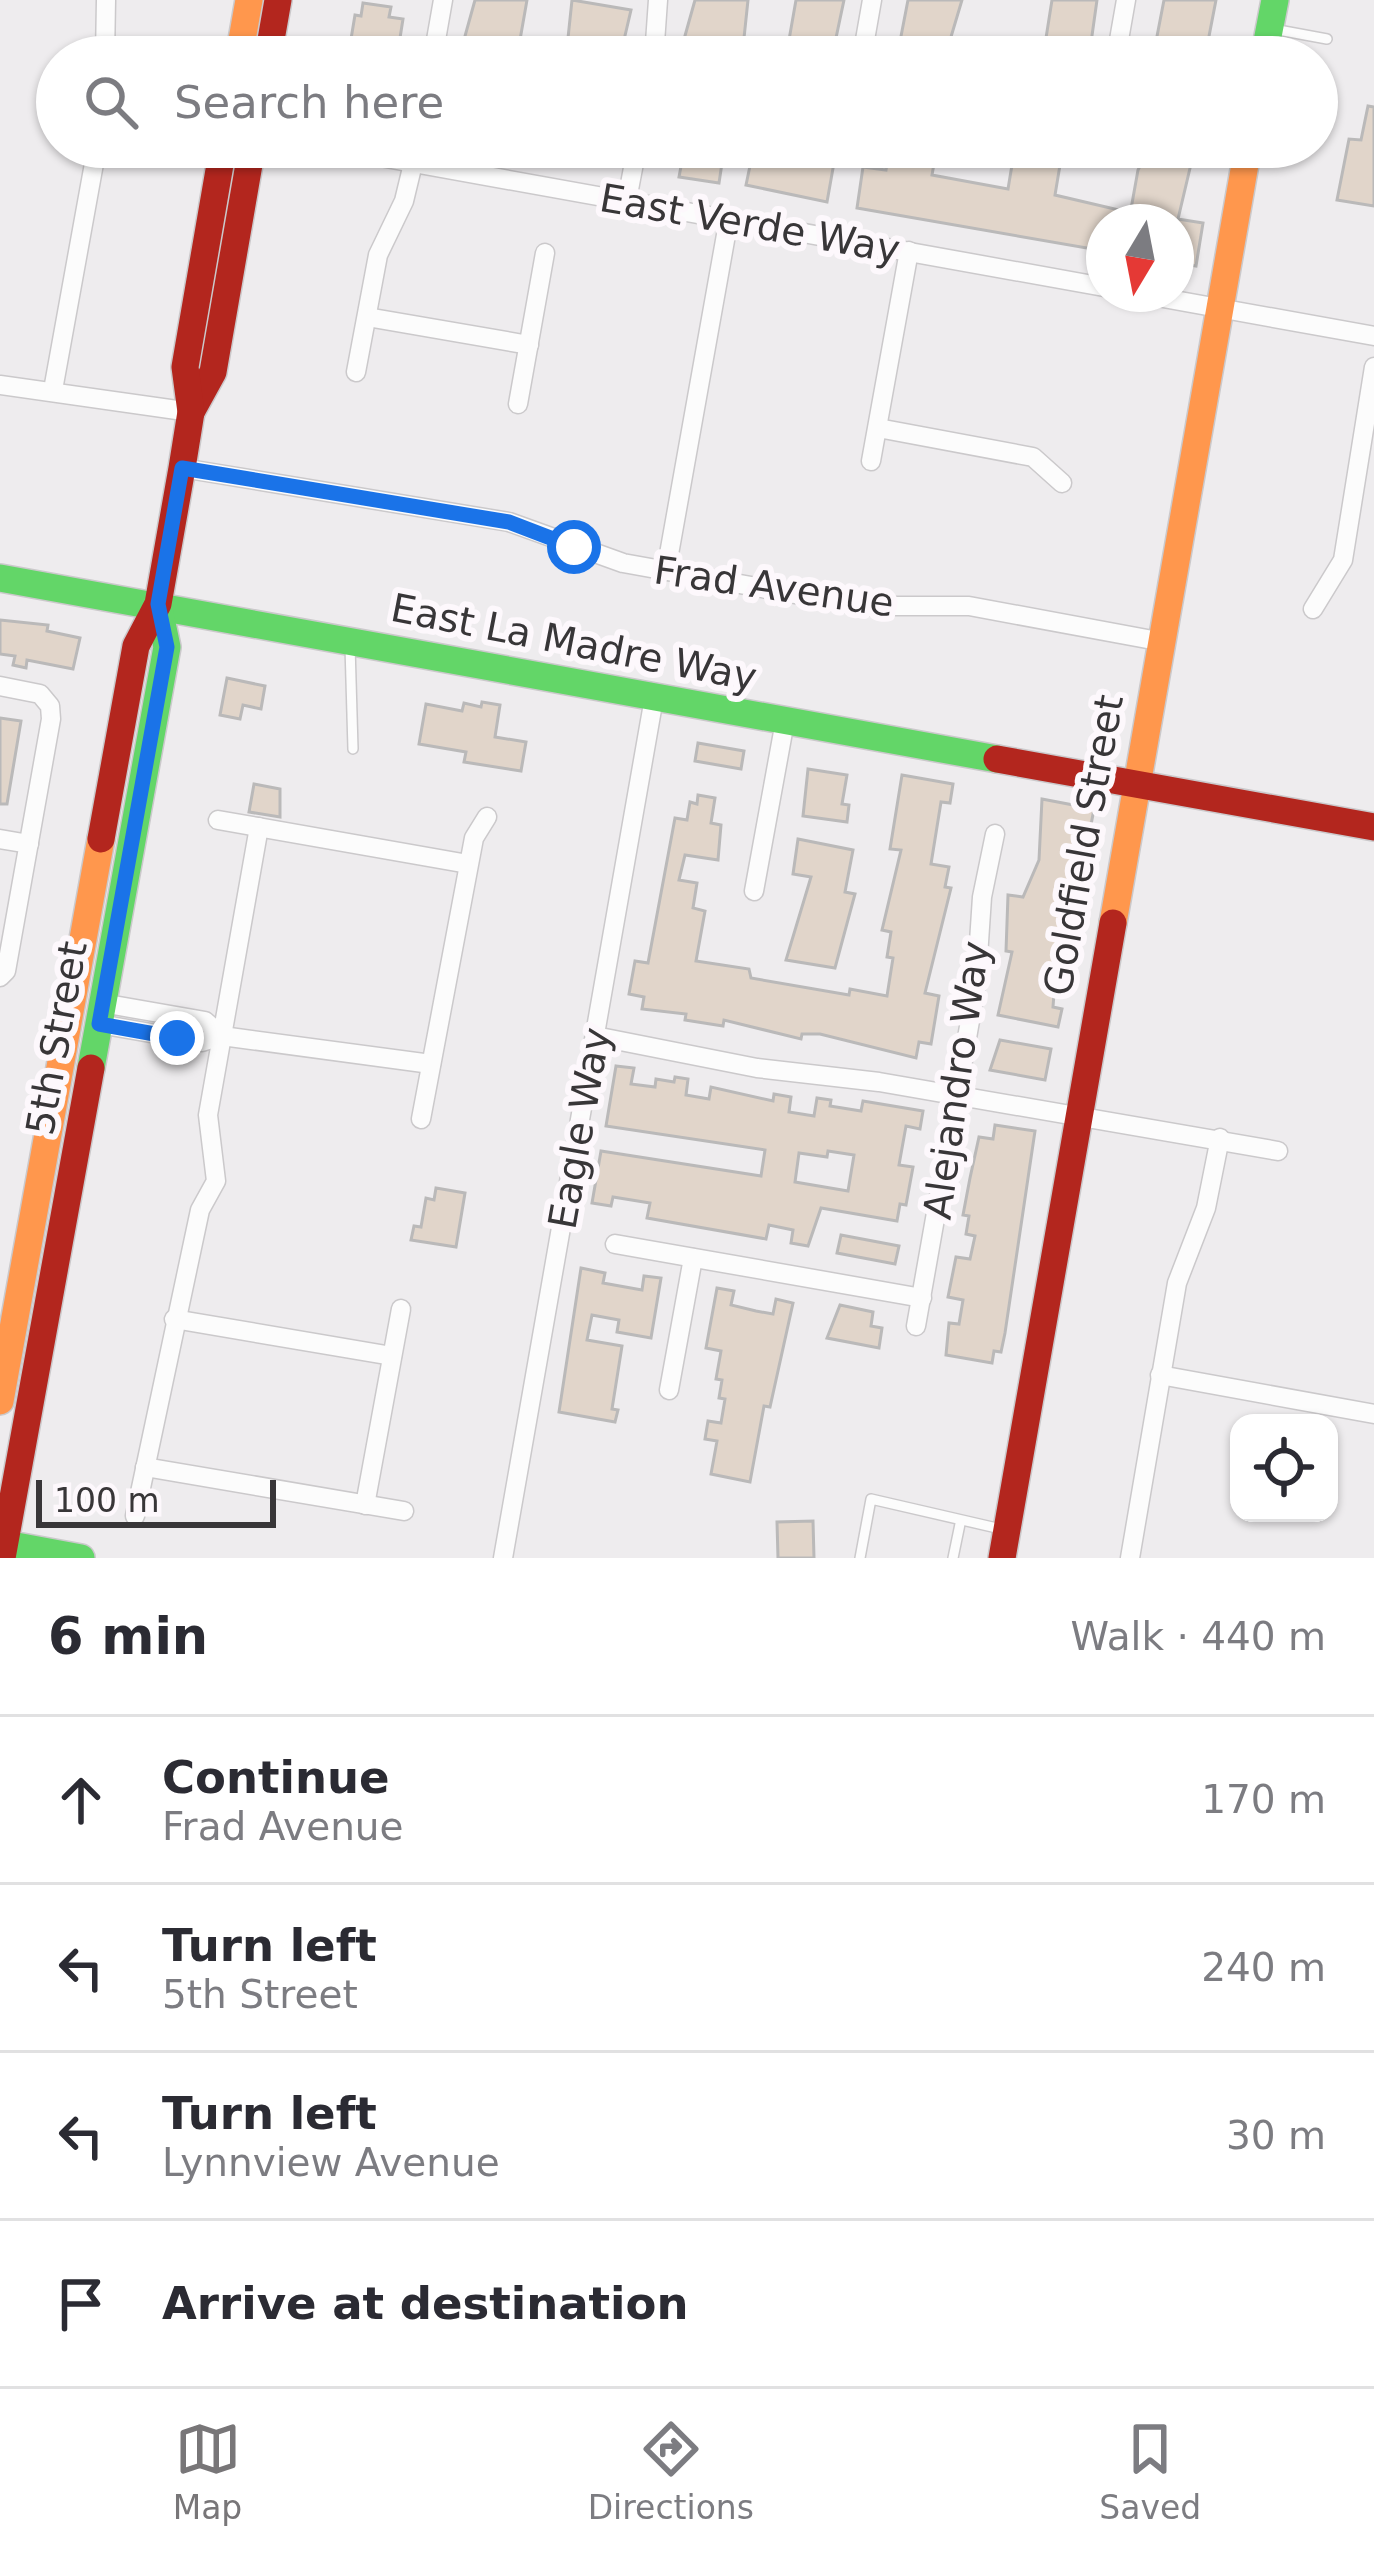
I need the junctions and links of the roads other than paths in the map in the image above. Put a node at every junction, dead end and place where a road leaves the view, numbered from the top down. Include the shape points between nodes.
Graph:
1 (106, 0) edge
2 (249, 0) edge
3 (278, 0) edge
4 (443, 0) edge
5 (658, 0) edge
6 (872, 0) edge
7 (1126, 0) edge
8 (1275, 0) edge
9 (105, 36) edge
10 (243, 36) edge
11 (272, 36) edge
12 (437, 36) edge
13 (655, 36) edge
14 (866, 36) edge
15 (1120, 36) edge
16 (1268, 36) edge
17 (93, 168) edge
18 (220, 168) edge
19 (248, 168) edge
20 (412, 168) edge
21 (480, 168) edge
22 (633, 168) edge
23 (1244, 168) edge
24 (627, 200) junction
25 (729, 218) junction
26 (909, 251) junction
27 (545, 253) dead end
28 (1086, 284) edge
29 (1194, 304) edge
30 (1219, 308) junction
31 (367, 317) junction
32 (1374, 336) edge
33 (529, 345) junction
34 (1374, 367) edge
35 (356, 372) dead end
36 (0, 385) edge
37 (53, 390) junction
38 (518, 404) dead end
39 (191, 412) junction
40 (878, 428) junction
41 (871, 461) dead end
42 (182, 468) junction
43 (1062, 483) dead end
44 (666, 571) junction
45 (0, 578) edge
46 (158, 604) junction
47 (1313, 609) dead end
48 (350, 640) junction
49 (1158, 641) junction
50 (0, 686) edge
51 (654, 698) junction
52 (785, 721) junction
53 (353, 749) dead end
54 (1133, 783) junction
55 (487, 817) dead end
56 (218, 820) dead end
57 (1374, 826) edge
58 (259, 827) junction
59 (995, 834) dead end
60 (0, 839) edge
61 (28, 844) junction
62 (469, 865) junction
63 (754, 891) dead end
64 (0, 977) edge
65 (100, 1013) junction
66 (181, 1017) junction
67 (223, 1036) junction
68 (595, 1036) junction
69 (177, 1038) junction
70 (431, 1064) junction
71 (958, 1095) junction
72 (1076, 1116) junction
73 (422, 1119) dead end
74 (1220, 1138) junction
75 (1278, 1151) dead end
76 (615, 1244) dead end
77 (693, 1258) junction
78 (922, 1298) junction
79 (401, 1309) dead end
80 (174, 1319) junction
81 (916, 1326) dead end
82 (392, 1356) junction
83 (1160, 1375) junction
84 (669, 1390) dead end
85 (0, 1402) edge
86 (1325, 1414) edge
87 (1338, 1414) edge
88 (1374, 1414) edge
89 (145, 1467) junction
90 (365, 1504) junction
91 (404, 1511) dead end
92 (135, 1516) dead end
93 (960, 1524) junction
94 (1004, 1544) edge
95 (2, 1548) edge
96 (81, 1558) edge
97 (503, 1558) edge
98 (860, 1558) edge
99 (953, 1558) edge
100 (1130, 1558) edge

1 - 9 street
2 - 10 street
3 - 11 street
4 - 12 street
5 - 13 street
6 - 14 street
7 - 15 street
8 - 16 street
17 - 37 street
18 - 39 street, 5th Street via 185,367
19 - 39 street, 5th Street via 213,372
20 - 31 street via 378,255
21 - 24 street, East Verde Way
22 - 24 street
23 - 30 street, Goldfield Street
24 - 25 street, East Verde Way
25 - 26 street, East Verde Way
25 - 44 street
26 - 28 street, East Verde Way
26 - 40 street
27 - 33 street
29 - 30 street
30 - 32 street
30 - 49 street, Goldfield Street
31 - 33 street
31 - 35 street
33 - 38 street
34 - 47 street via 1343,560
36 - 37 street
37 - 39 street
39 - 42 street, 5th Street
40 - 41 street
40 - 43 street via 1033,457
42 - 44 street, Frad Avenue via 509,522 594,555
42 - 46 street, 5th Street
44 - 49 street, Frad Avenue via 862,605 969,606
45 - 46 street, East La Madre Way
46 - 48 street, East La Madre Way
46 - 65 street, 5th Street via 167,647
46 - 85 street, 5th Street via 136,646
48 - 51 street, East La Madre Way
48 - 53 lane
49 - 54 street, Goldfield Street
50 - 61 street via 40,694 50,706
51 - 52 street, East La Madre Way
51 - 68 street, Eagle Way
52 - 54 street, East La Madre Way
52 - 63 street
54 - 57 street, East La Madre Way
54 - 72 street, Goldfield Street
55 - 62 street
56 - 58 street
58 - 62 street
58 - 67 street
59 - 71 street, Alejandro Way
60 - 61 street
61 - 64 street
62 - 70 street
65 - 66 street
65 - 69 street
65 - 95 street, 5th Street
66 - 67 street via 205,1021
66 - 69 lane
67 - 69 street
67 - 70 street
67 - 80 street via 208,1115 217,1181 200,1210
68 - 71 street
68 - 97 street, Eagle Way
70 - 73 street
71 - 72 street
71 - 78 street, Alejandro Way
72 - 74 street
72 - 94 street, Goldfield Street
74 - 75 street
74 - 83 street via 1206,1208 1177,1283
76 - 77 street
77 - 78 street
77 - 84 street
78 - 81 street, Alejandro Way
79 - 82 street
80 - 82 street
80 - 89 street
82 - 90 street
83 - 86 street
83 - 100 street
87 - 88 street
89 - 90 street
89 - 92 street
90 - 91 street
93 - 94 lane
93 - 98 lane via 871,1499
93 - 99 lane
95 - 96 street

